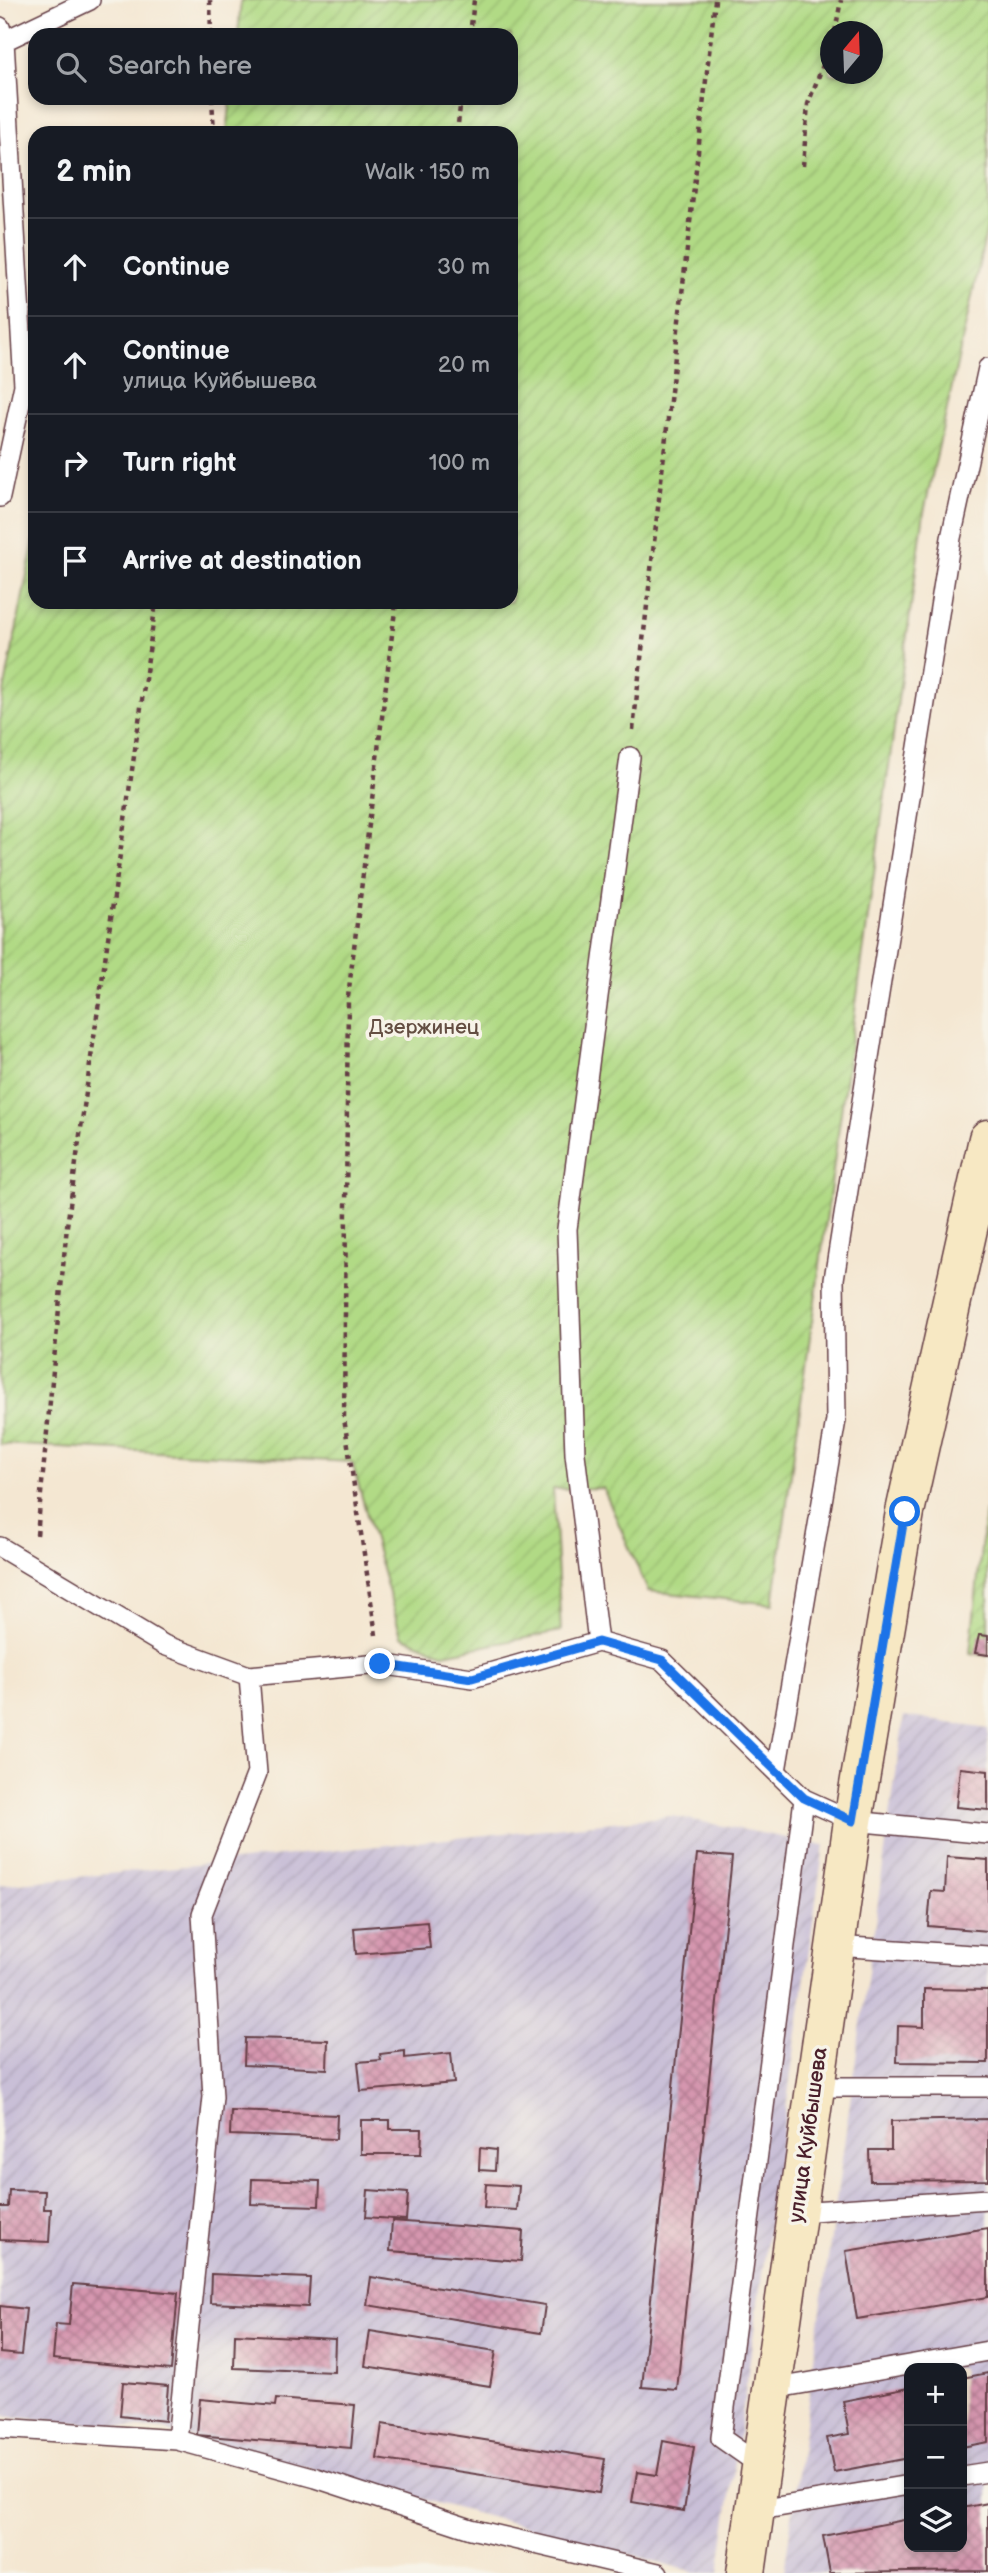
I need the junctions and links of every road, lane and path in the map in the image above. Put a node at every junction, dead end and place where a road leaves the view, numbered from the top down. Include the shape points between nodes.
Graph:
1 (90, 0) edge
2 (210, 0) edge
3 (474, 0) edge
4 (715, 0) edge
5 (841, 0) edge
6 (837, 21) edge
7 (211, 28) edge
8 (471, 28) edge
9 (2, 34) edge
10 (820, 74) edge
11 (212, 105) edge
12 (460, 105) edge
13 (214, 126) edge
14 (458, 126) edge
15 (803, 166) dead end
16 (988, 368) edge
17 (0, 497) edge
18 (155, 609) edge
19 (395, 609) edge
20 (630, 757) joint
21 (988, 1139) edge
22 (0, 1547) edge
23 (34, 1567) junction
24 (598, 1642) junction
25 (380, 1664) junction
26 (248, 1676) junction
27 (776, 1771) junction
28 (804, 1798) junction
29 (853, 1821) junction
30 (988, 1834) edge
31 (835, 1946) junction
32 (988, 1956) edge
33 (815, 2087) junction
34 (988, 2087) edge
35 (988, 2199) edge
36 (797, 2212) junction
37 (988, 2351) edge
38 (772, 2389) junction
39 (0, 2428) edge
40 (177, 2440) junction
41 (761, 2466) junction
42 (988, 2472) edge
43 (967, 2475) edge
44 (904, 2486) edge
45 (754, 2511) junction
46 (658, 2573) edge
47 (746, 2573) edge

1 - 9 lane
2 - 7 path
3 - 8 path
4 - 20 path
5 - 6 path
9 - 17 lane via 24,385
10 - 15 path via 808,104
11 - 13 path
12 - 14 path
16 - 27 lane via 951,538 835,1279 836,1420
18 - 23 path via 67,1226
19 - 25 path via 348,997 344,1418
20 - 24 lane via 567,1229 575,1454
21 - 29 main road, улица Куйбышева via 905,1512
22 - 23 lane
23 - 26 lane via 164,1645
24 - 25 lane via 472,1678
24 - 27 lane via 662,1660
25 - 26 lane
26 - 40 lane via 257,1773 202,1914 212,2097
27 - 28 lane
28 - 29 lane
28 - 41 lane via 721,2438
29 - 30 lane
29 - 31 main road, улица Куйбышева
31 - 32 lane
31 - 33 main road, улица Куйбышева
33 - 34 lane
33 - 36 main road, улица Куйбышева
35 - 36 lane
36 - 38 main road, улица Куйбышева
37 - 38 lane
38 - 41 main road, улица Куйбышева
39 - 40 lane
40 - 46 lane via 316,2478 471,2529
41 - 45 main road, улица Куйбышева
42 - 43 lane
44 - 45 lane
45 - 47 main road, улица Куйбышева

